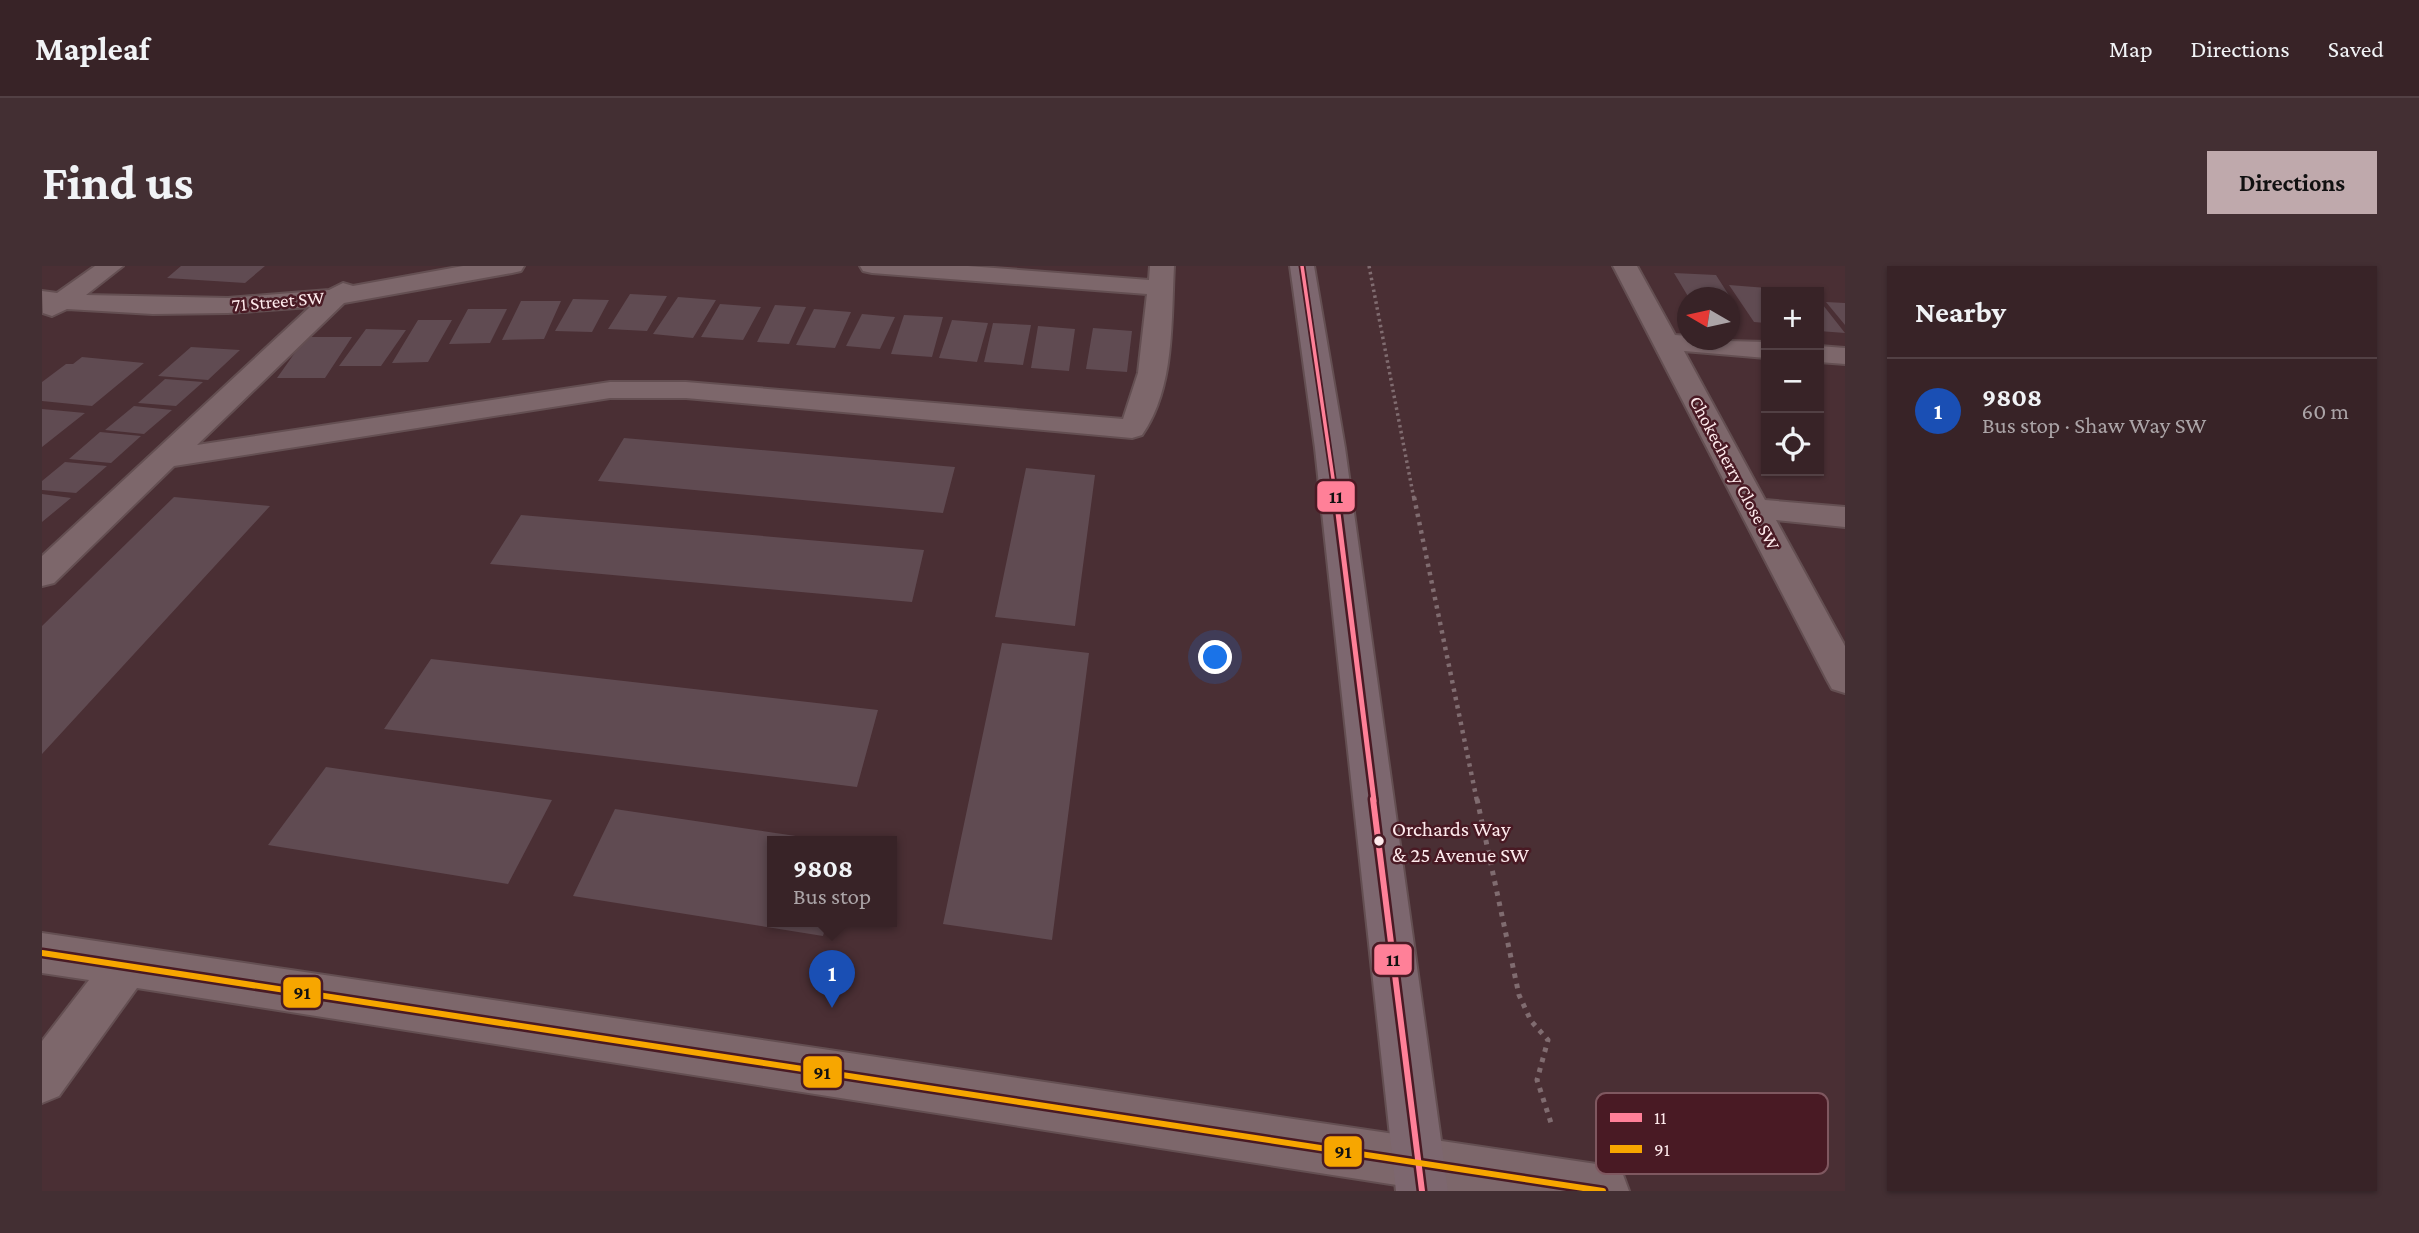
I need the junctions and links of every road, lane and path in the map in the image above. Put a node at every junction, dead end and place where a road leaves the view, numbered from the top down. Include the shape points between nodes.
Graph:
1 (111, 266) edge
2 (368, 266) edge
3 (512, 266) edge
4 (872, 266) edge
5 (1302, 266) edge
6 (1369, 266) edge
7 (1625, 266) edge
8 (1161, 277) edge
9 (336, 296) junction
10 (49, 305) edge
11 (1666, 342) junction
12 (1761, 350) edge
13 (1824, 354) edge
14 (1845, 356) edge
15 (164, 459) junction
16 (1754, 509) junction
17 (1845, 517) edge
18 (42, 575) edge
19 (1845, 680) edge
20 (42, 953) edge
21 (127, 965) junction
22 (42, 1080) edge
23 (1537, 1080) dead end
24 (1420, 1176) edge
25 (1603, 1191) edge

1 - 10 street
2 - 9 street
3 - 9 street, 71 Street SW
4 - 8 street
5 - 24 main road via 1330,448
6 - 23 path via 1430,583 1519,995 1531,1021 1548,1040
7 - 11 street, Chokecherry Close SW
8 - 15 street via 1149,389 1132,429 686,390 610,390
9 - 10 street, 71 Street SW via 194,307
9 - 15 street
11 - 12 street
11 - 16 street, Chokecherry Close SW
13 - 14 street
15 - 18 street
16 - 17 street
16 - 19 street, Chokecherry Close SW
20 - 21 street
21 - 22 street
21 - 24 street
24 - 25 street

